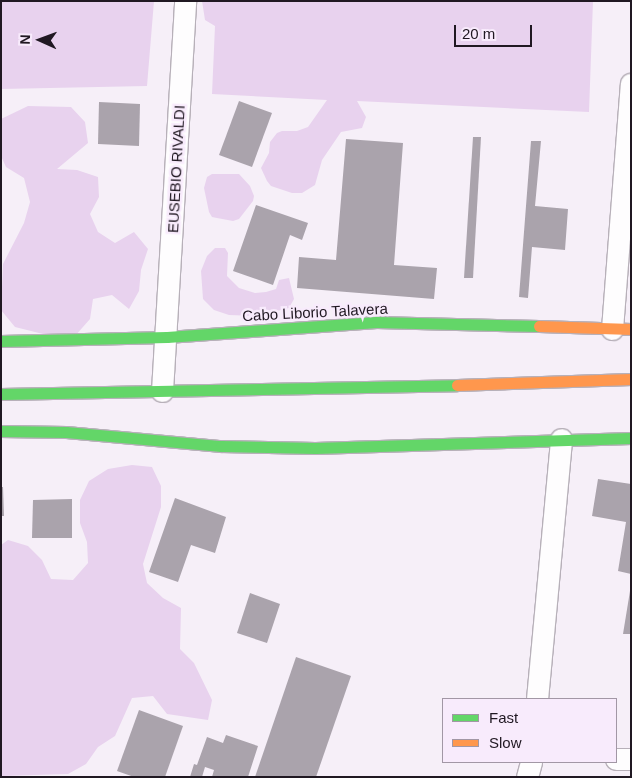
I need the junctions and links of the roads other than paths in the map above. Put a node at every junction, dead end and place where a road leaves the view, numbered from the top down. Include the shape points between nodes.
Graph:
1 (186, 1) edge
2 (631, 84) edge
3 (621, 329) edge
4 (167, 337) junction
5 (1, 342) edge
6 (631, 379) edge
7 (162, 391) junction
8 (1, 394) edge
9 (1, 431) edge
10 (631, 438) edge
11 (561, 439) junction
12 (537, 698) edge
13 (617, 759) edge
14 (631, 759) edge
15 (531, 763) edge
16 (527, 777) edge

1 - 4 street, EUSEBIO RIVALDI
2 - 3 street
3 - 4 main road, Cabo Liborio Talavera via 376,322
4 - 5 main road, Cabo Liborio Talavera
4 - 7 street, EUSEBIO RIVALDI
6 - 7 main road
7 - 8 main road
9 - 11 main road via 66,432 221,446 315,448
10 - 11 main road
11 - 12 street
13 - 14 street
15 - 16 street

